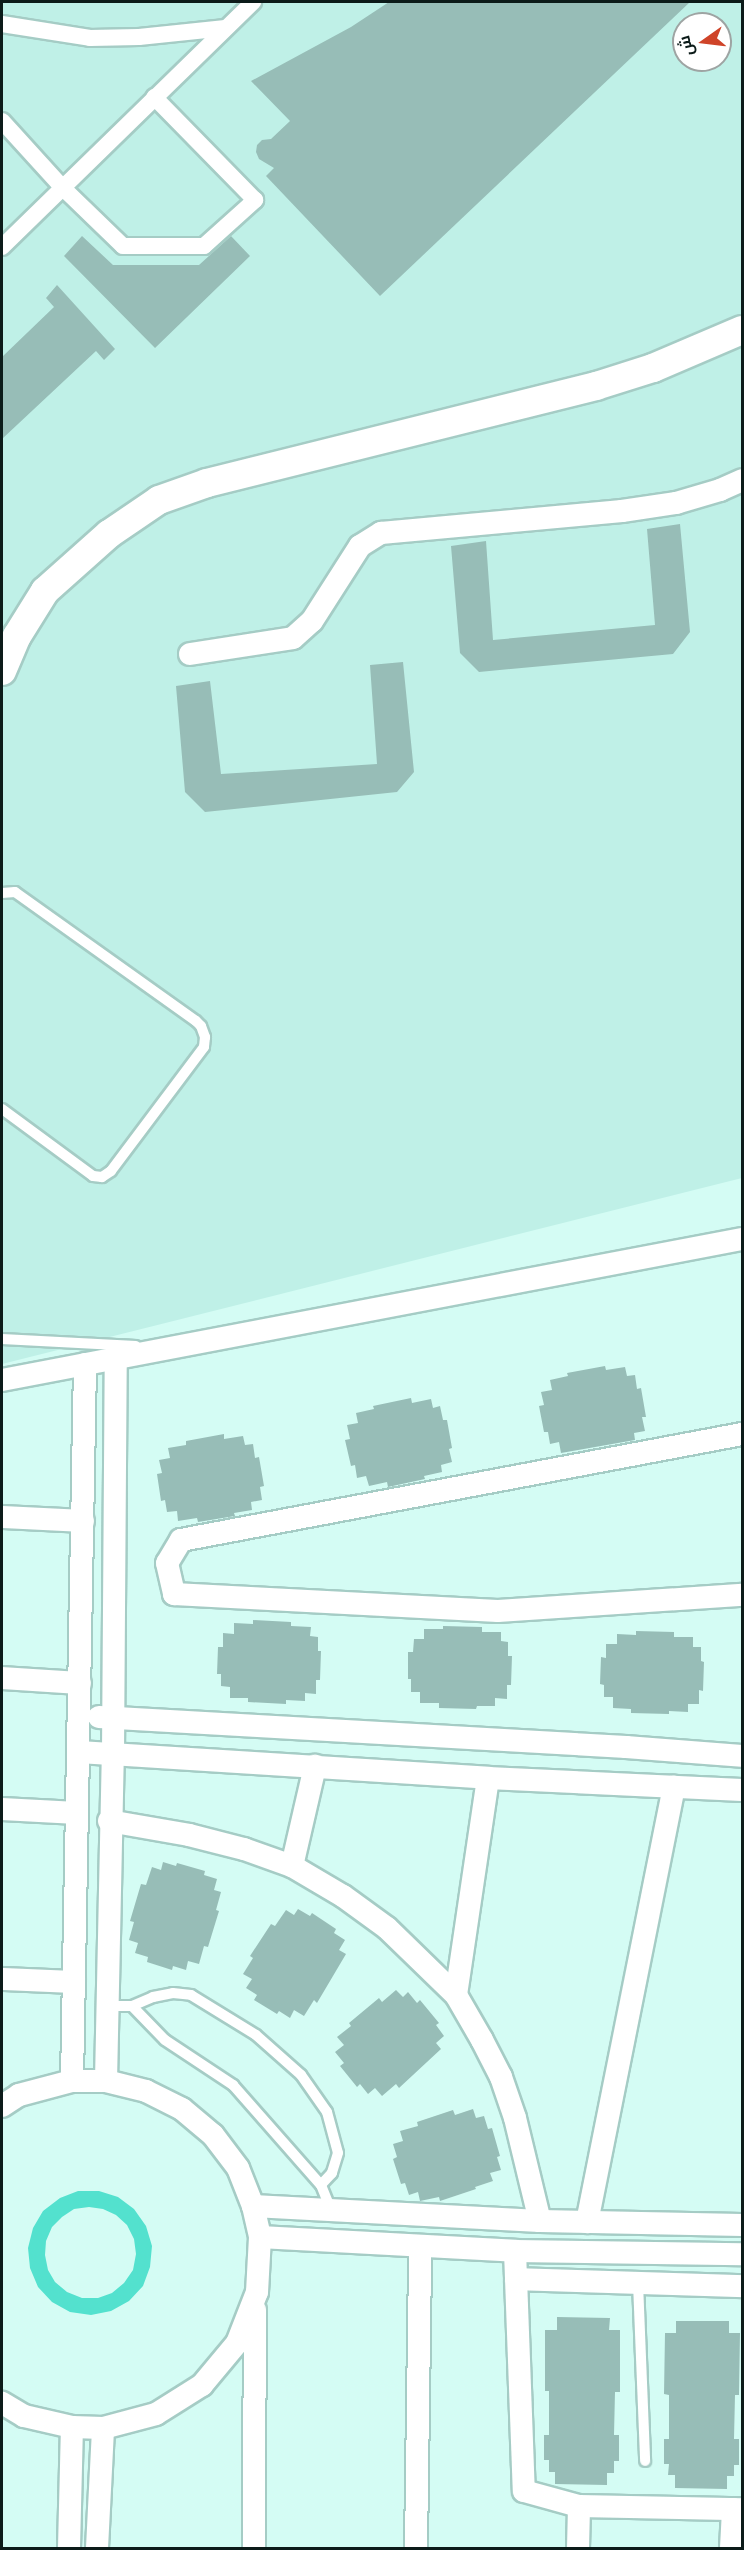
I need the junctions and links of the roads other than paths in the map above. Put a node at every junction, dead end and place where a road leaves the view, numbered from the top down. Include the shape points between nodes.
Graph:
1 (253, 2) edge
2 (2, 24) edge
3 (226, 28) junction
4 (154, 97) junction
5 (2, 121) edge
6 (63, 188) junction
7 (2, 247) edge
8 (742, 330) edge
9 (742, 480) edge
10 (190, 654) dead end
11 (2, 671) edge
12 (2, 893) edge
13 (2, 1109) edge
14 (742, 1239) edge
15 (2, 1339) edge
16 (167, 1348) junction
17 (116, 1358) junction
18 (85, 1364) junction
19 (2, 1380) edge
20 (742, 1434) edge
21 (84, 1444) junction
22 (115, 1444) junction
23 (2, 1517) edge
24 (83, 1521) junction
25 (742, 1595) edge
26 (2, 1678) edge
27 (80, 1683) junction
28 (80, 1717) junction
29 (113, 1718) junction
30 (626, 1747) junction
31 (79, 1752) junction
32 (113, 1753) junction
33 (742, 1756) edge
34 (315, 1766) junction
35 (488, 1778) junction
36 (622, 1784) junction
37 (674, 1787) junction
38 (742, 1790) edge
39 (2, 1809) edge
40 (77, 1813) junction
41 (110, 1821) junction
42 (292, 1866) junction
43 (2, 1979) edge
44 (74, 1982) junction
45 (456, 1995) junction
46 (107, 2006) junction
47 (132, 2006) junction
48 (72, 2081) junction
49 (106, 2081) junction
50 (2, 2106) edge
51 (321, 2185) junction
52 (254, 2206) junction
53 (331, 2210) junction
54 (540, 2221) junction
55 (587, 2222) junction
56 (742, 2225) edge
57 (260, 2237) junction
58 (420, 2246) junction
59 (515, 2250) junction
60 (742, 2254) edge
61 (516, 2279) junction
62 (638, 2283) junction
63 (742, 2286) edge
64 (255, 2297) junction
65 (2, 2403) edge
66 (72, 2427) junction
67 (103, 2428) junction
68 (645, 2460) dead end
69 (579, 2506) junction
70 (738, 2509) edge
71 (69, 2548) edge
72 (97, 2548) edge
73 (254, 2548) edge
74 (416, 2548) edge
75 (578, 2548) edge
76 (731, 2548) edge

1 - 3 street
2 - 3 street via 90,38
3 - 4 street
4 - 6 street
4 - 6 street via 255,200 204,246 123,246
5 - 6 street
6 - 7 street
8 - 11 street via 653,368 596,386 207,483 159,500 109,534 45,591 17,636
9 - 10 street via 676,502 622,511 381,533 360,546 312,621 293,638
12 - 13 lane via 15,892 196,1021 205,1037 204,1047 111,1172 102,1177 93,1176
14 - 16 street
15 - 16 lane
16 - 17 street
17 - 18 street
17 - 22 street
18 - 19 street
18 - 21 street
20 - 25 street via 181,1540 167,1563 174,1594 498,1611
21 - 22 street
21 - 24 street
22 - 29 street
23 - 24 street
24 - 27 street
26 - 27 street
27 - 28 street
28 - 29 street
28 - 31 street
29 - 30 street
29 - 32 street
30 - 33 street
30 - 36 street
31 - 32 street
31 - 40 street
32 - 34 street
32 - 41 street
34 - 35 street
34 - 42 street
35 - 36 street
35 - 45 street
36 - 37 street
37 - 38 street
37 - 55 street
39 - 40 street
40 - 44 street
41 - 42 street via 189,1835
41 - 46 street
42 - 45 street via 344,1896 387,1928
43 - 44 street
44 - 48 street
45 - 54 street via 501,2077
46 - 47 lane
46 - 49 street
47 - 51 lane via 165,2040 233,2085
47 - 51 lane via 153,1996 191,1995 256,2034 301,2075 327,2112 338,2153 332,2173
48 - 49 street
48 - 50 street via 19,2095
49 - 52 street via 146,2091 182,2109 213,2135 238,2168
51 - 53 lane
52 - 53 street
52 - 57 street
53 - 54 street
54 - 55 street
55 - 56 street
57 - 58 street
57 - 64 street
58 - 59 street
58 - 74 street
59 - 60 street
59 - 61 street
61 - 62 street
61 - 69 street via 524,2491
62 - 63 street
62 - 68 lane
64 - 67 street via 237,2343 202,2385 156,2414
64 - 73 street
65 - 66 street via 24,2416
66 - 67 street
66 - 71 street
67 - 72 street
69 - 70 street
69 - 75 street
70 - 76 street

